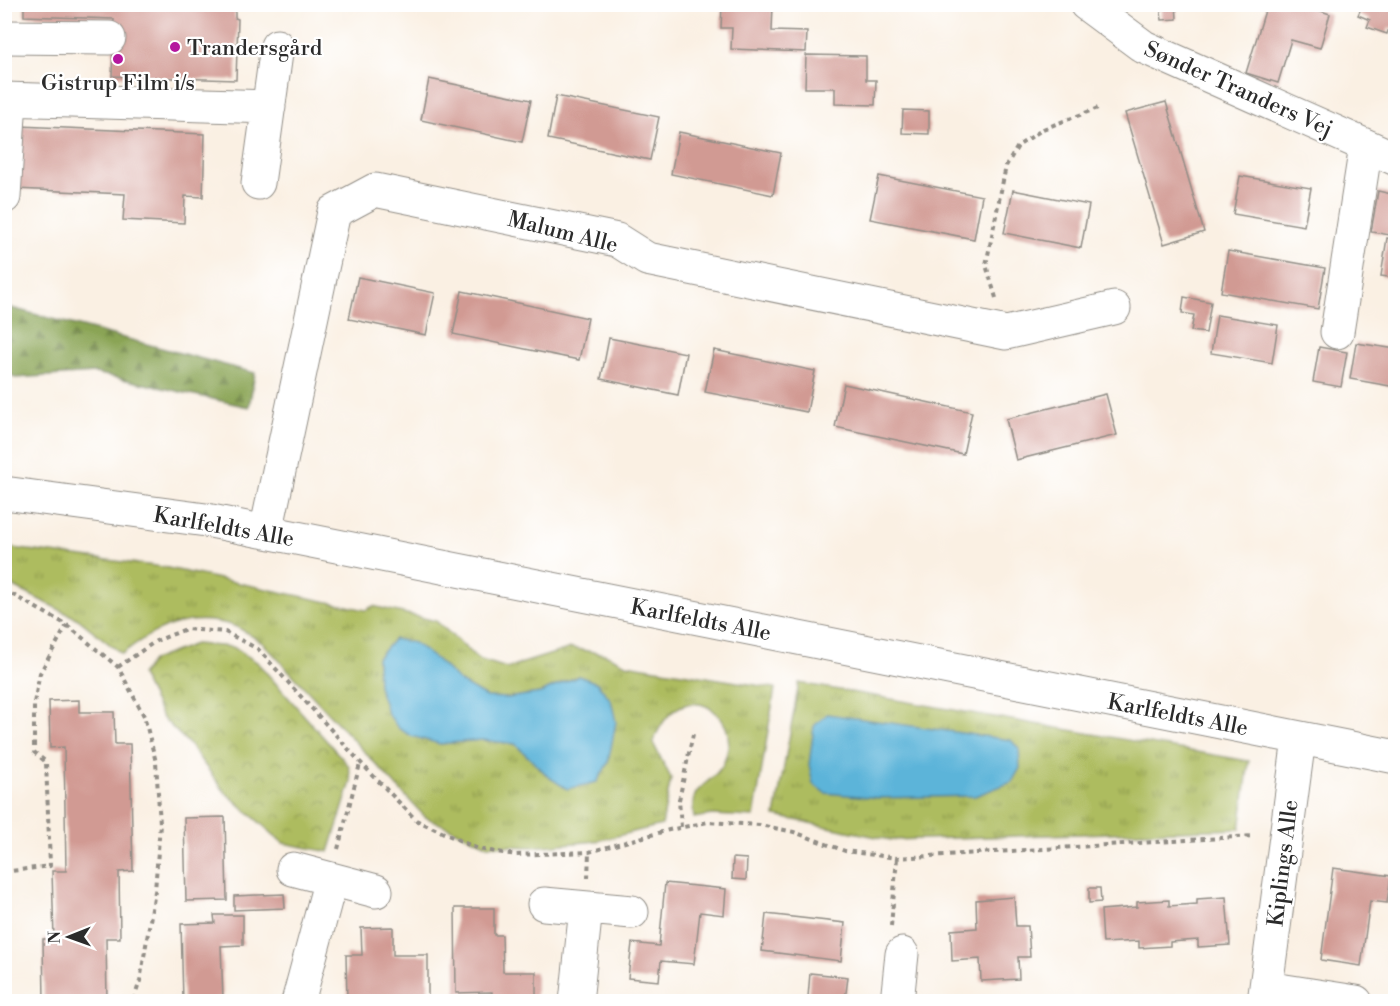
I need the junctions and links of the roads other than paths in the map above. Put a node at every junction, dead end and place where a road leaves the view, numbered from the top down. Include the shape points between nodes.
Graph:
1 (1086, 4) edge
2 (4, 37) edge
3 (109, 38) dead end
4 (277, 46) dead end
5 (7, 99) edge
6 (269, 107) junction
7 (1366, 146) junction
8 (1395, 159) edge
9 (258, 183) dead end
10 (4, 197) edge
11 (1114, 308) dead end
12 (1337, 332) dead end
13 (4, 493) edge
14 (266, 532) junction
15 (1299, 739) junction
16 (1395, 757) edge
17 (293, 869) dead end
18 (331, 879) junction
19 (375, 891) dead end
20 (544, 904) dead end
21 (586, 908) junction
22 (632, 912) dead end
23 (903, 954) road end
24 (1265, 995) edge
25 (298, 1002) edge
26 (576, 1002) edge
27 (897, 1002) edge
28 (1356, 1002) edge

1 - 7 street, Sønder Tranders Vej via 1144,47
2 - 3 street
4 - 6 street
5 - 6 street
5 - 10 street
6 - 9 street
7 - 8 street, Sønder Tranders Vej
7 - 12 street
11 - 14 street, Malum Alle via 1005,333 647,259 617,240 375,190 334,212
13 - 14 street, Karlfeldts Alle via 206,520
14 - 15 street, Karlfeldts Alle
15 - 16 street, Karlfeldts Alle
15 - 24 street, Kiplings Alle
17 - 18 street
18 - 19 street
18 - 25 street
20 - 21 street
21 - 22 street
21 - 26 street
23 - 27 street
24 - 28 street, Kiplings Alle

